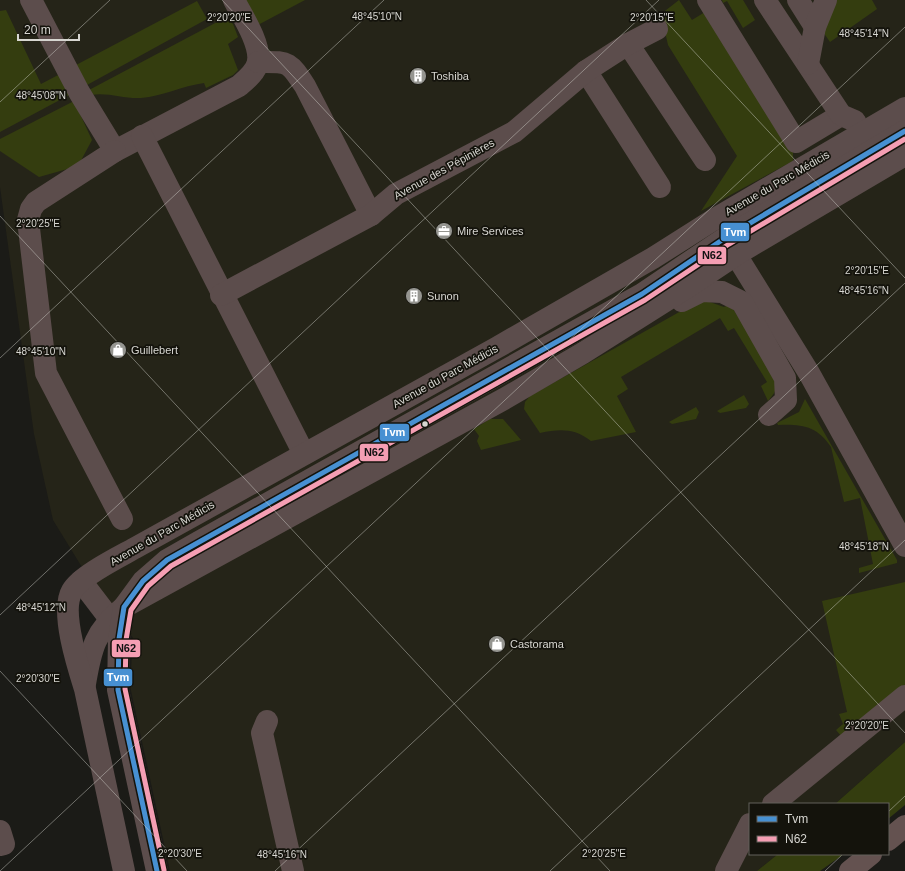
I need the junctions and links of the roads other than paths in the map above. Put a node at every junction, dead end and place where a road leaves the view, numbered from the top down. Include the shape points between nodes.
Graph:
1 (31, 0) edge
2 (234, 0) edge
3 (708, 0) edge
4 (765, 0) edge
5 (798, 0) edge
6 (826, 0) edge
7 (815, 26) junction
8 (657, 29) dead end
9 (628, 44) junction
10 (258, 62) junction
11 (808, 64) junction
12 (586, 71) junction
13 (905, 108) edge
14 (841, 115) junction
15 (871, 128) junction
16 (905, 131) edge
17 (142, 136) junction
18 (115, 151) junction
19 (905, 155) edge
20 (704, 160) dead end
21 (660, 187) dead end
22 (371, 215) junction
23 (714, 220) junction
24 (731, 246) junction
25 (221, 295) junction
26 (583, 353) junction
27 (769, 415) dead end
28 (304, 454) junction
29 (122, 519) dead end
30 (905, 546) edge
31 (81, 581) junction
32 (117, 613) junction
33 (85, 689) junction
34 (905, 696) edge
35 (267, 721) dead end
36 (774, 803) edge
37 (749, 826) edge
38 (905, 826) edge
39 (0, 832) edge
40 (889, 839) edge
41 (0, 845) edge
42 (870, 855) edge
43 (124, 871) edge
44 (157, 871) edge
45 (292, 871) edge
46 (726, 871) edge
47 (850, 871) edge

1 - 18 street via 79,92
2 - 10 street via 255,41
3 - 14 street via 796,142
4 - 11 street
5 - 7 street
6 - 7 street
7 - 11 street
8 - 9 street, Avenue des Pépinières
9 - 12 street, Avenue des Pépinières
9 - 20 street
10 - 17 street via 251,75 239,86
10 - 22 street via 284,62 292,66 305,86
11 - 14 street
12 - 21 street
12 - 22 street, Avenue des Pépinières via 514,132 396,194
13 - 15 street, Avenue du Parc Médicis
14 - 15 street
15 - 23 street, Avenue du Parc Médicis
16 - 24 street
17 - 18 street
17 - 25 street
18 - 29 street via 36,202 28,220 46,373
19 - 24 street, Avenue du Parc Médicis
22 - 25 street, Avenue des Pépinières
23 - 24 street
23 - 28 street, Avenue du Parc Médicis via 496,348
24 - 26 street, Avenue du Parc Médicis via 686,288
24 - 30 street via 809,374
24 - 32 street via 167,560 143,581
25 - 28 street
26 - 27 street via 702,291 722,292 742,302 785,378 786,400
26 - 32 street, Avenue du Parc Médicis
28 - 31 street, Avenue du Parc Médicis
31 - 32 street
31 - 33 street, Avenue du Parc Médicis via 72,590 68,599 68,619 77,665
32 - 33 street, Avenue du Parc Médicis via 96,638
32 - 44 street via 118,690
33 - 43 street, Avenue du Parc Médicis
34 - 36 street
35 - 45 street via 262,733
37 - 46 street
38 - 40 highway
39 - 41 street via 4,844
42 - 47 highway

